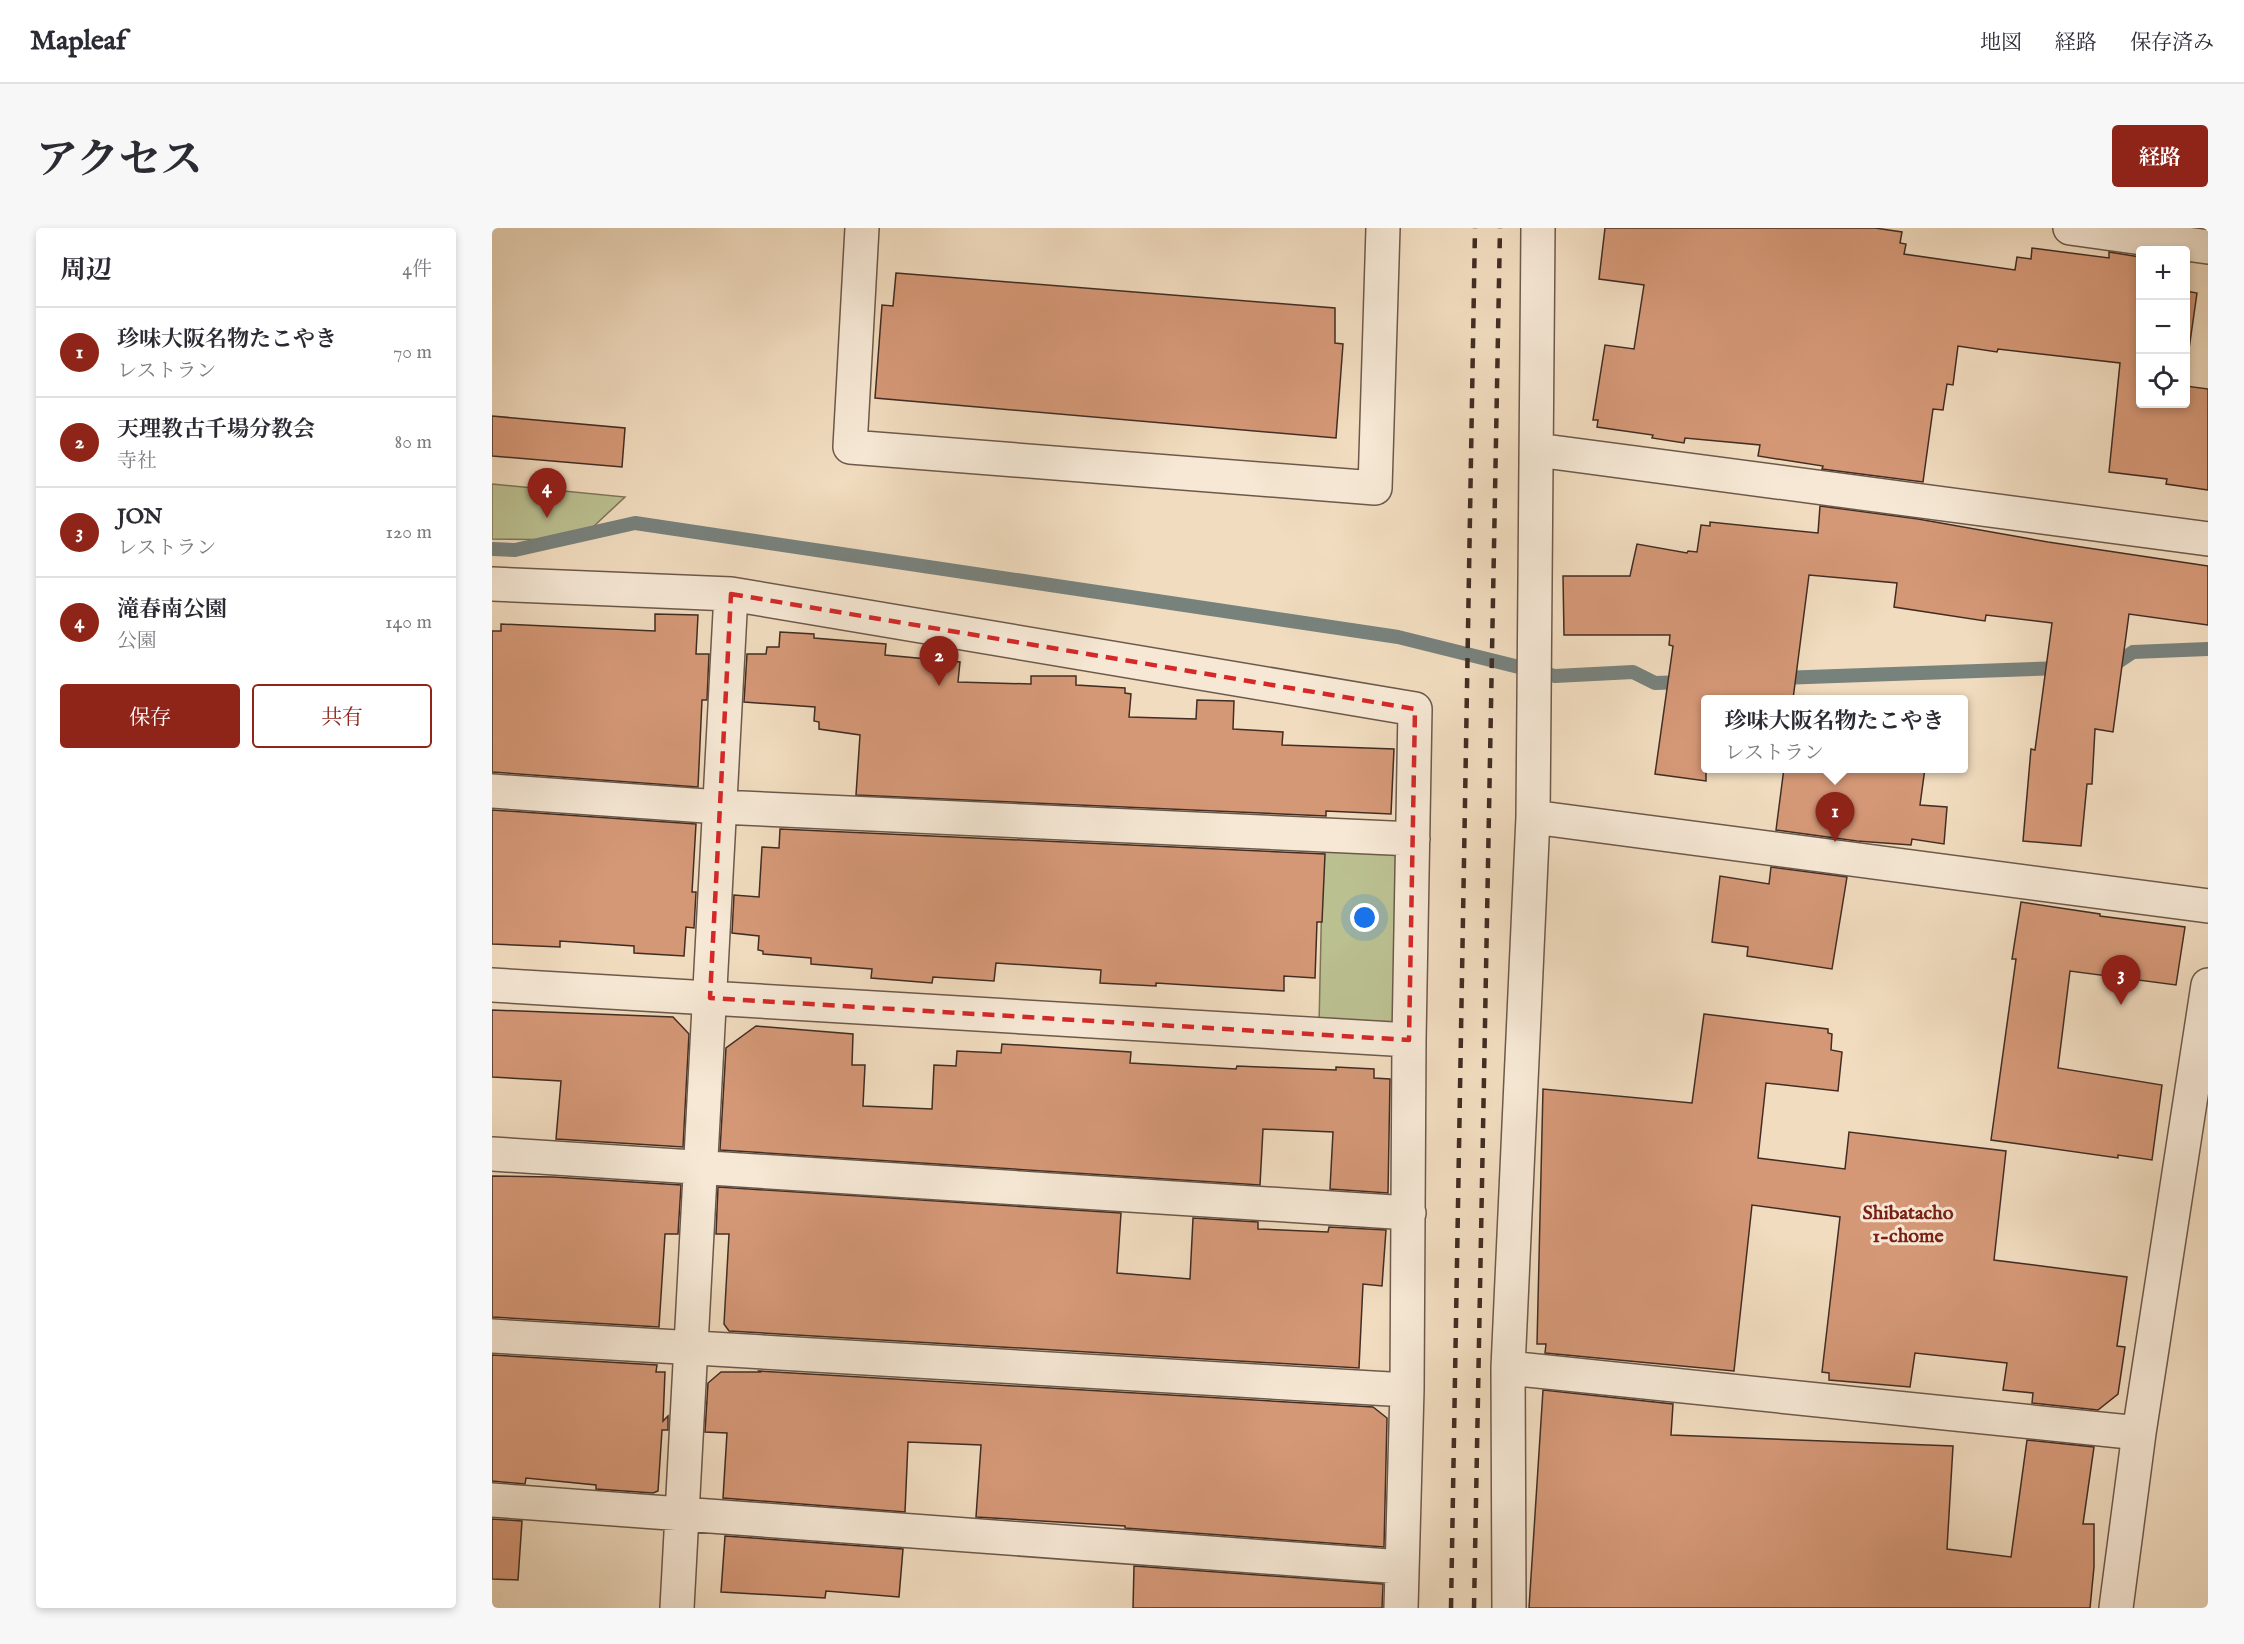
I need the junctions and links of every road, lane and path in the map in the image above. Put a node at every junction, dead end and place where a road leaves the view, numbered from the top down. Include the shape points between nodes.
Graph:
1 (862, 228) edge
2 (1383, 228) edge
3 (1538, 228) edge
4 (2070, 228) edge
5 (2208, 247) edge
6 (1537, 450) junction
7 (2208, 540) edge
8 (492, 584) edge
9 (731, 594) junction
10 (492, 791) edge
11 (720, 807) junction
12 (1533, 817) junction
13 (1413, 839) junction
14 (2208, 906) edge
15 (492, 985) edge
16 (2208, 985) edge
17 (710, 998) junction
18 (1409, 1040) junction
19 (492, 1154) edge
20 (700, 1167) junction
21 (1409, 1213) junction
22 (492, 1336) edge
23 (691, 1347) junction
24 (1508, 1368) junction
25 (1407, 1390) junction
26 (2139, 1433) junction
27 (492, 1500) edge
28 (682, 1513) junction
29 (1402, 1567) junction
30 (677, 1608) edge
31 (1401, 1608) edge
32 (1509, 1608) edge
33 (2116, 1608) edge

1 - 2 street via 850,447 1375,488
3 - 6 street
4 - 5 street
6 - 7 street
6 - 12 street
8 - 9 street
9 - 11 street
9 - 13 street via 1415,709
10 - 11 street
11 - 13 street
11 - 17 street
12 - 14 street
12 - 24 street
13 - 18 street
15 - 17 street
16 - 26 street
17 - 18 street
17 - 20 street
18 - 21 street
19 - 20 street
20 - 21 street
20 - 23 street
21 - 25 street
22 - 23 street
23 - 25 street
23 - 28 street
24 - 26 street
24 - 32 street
25 - 29 street
26 - 33 street
27 - 28 street
28 - 29 street
28 - 30 street
29 - 31 street

